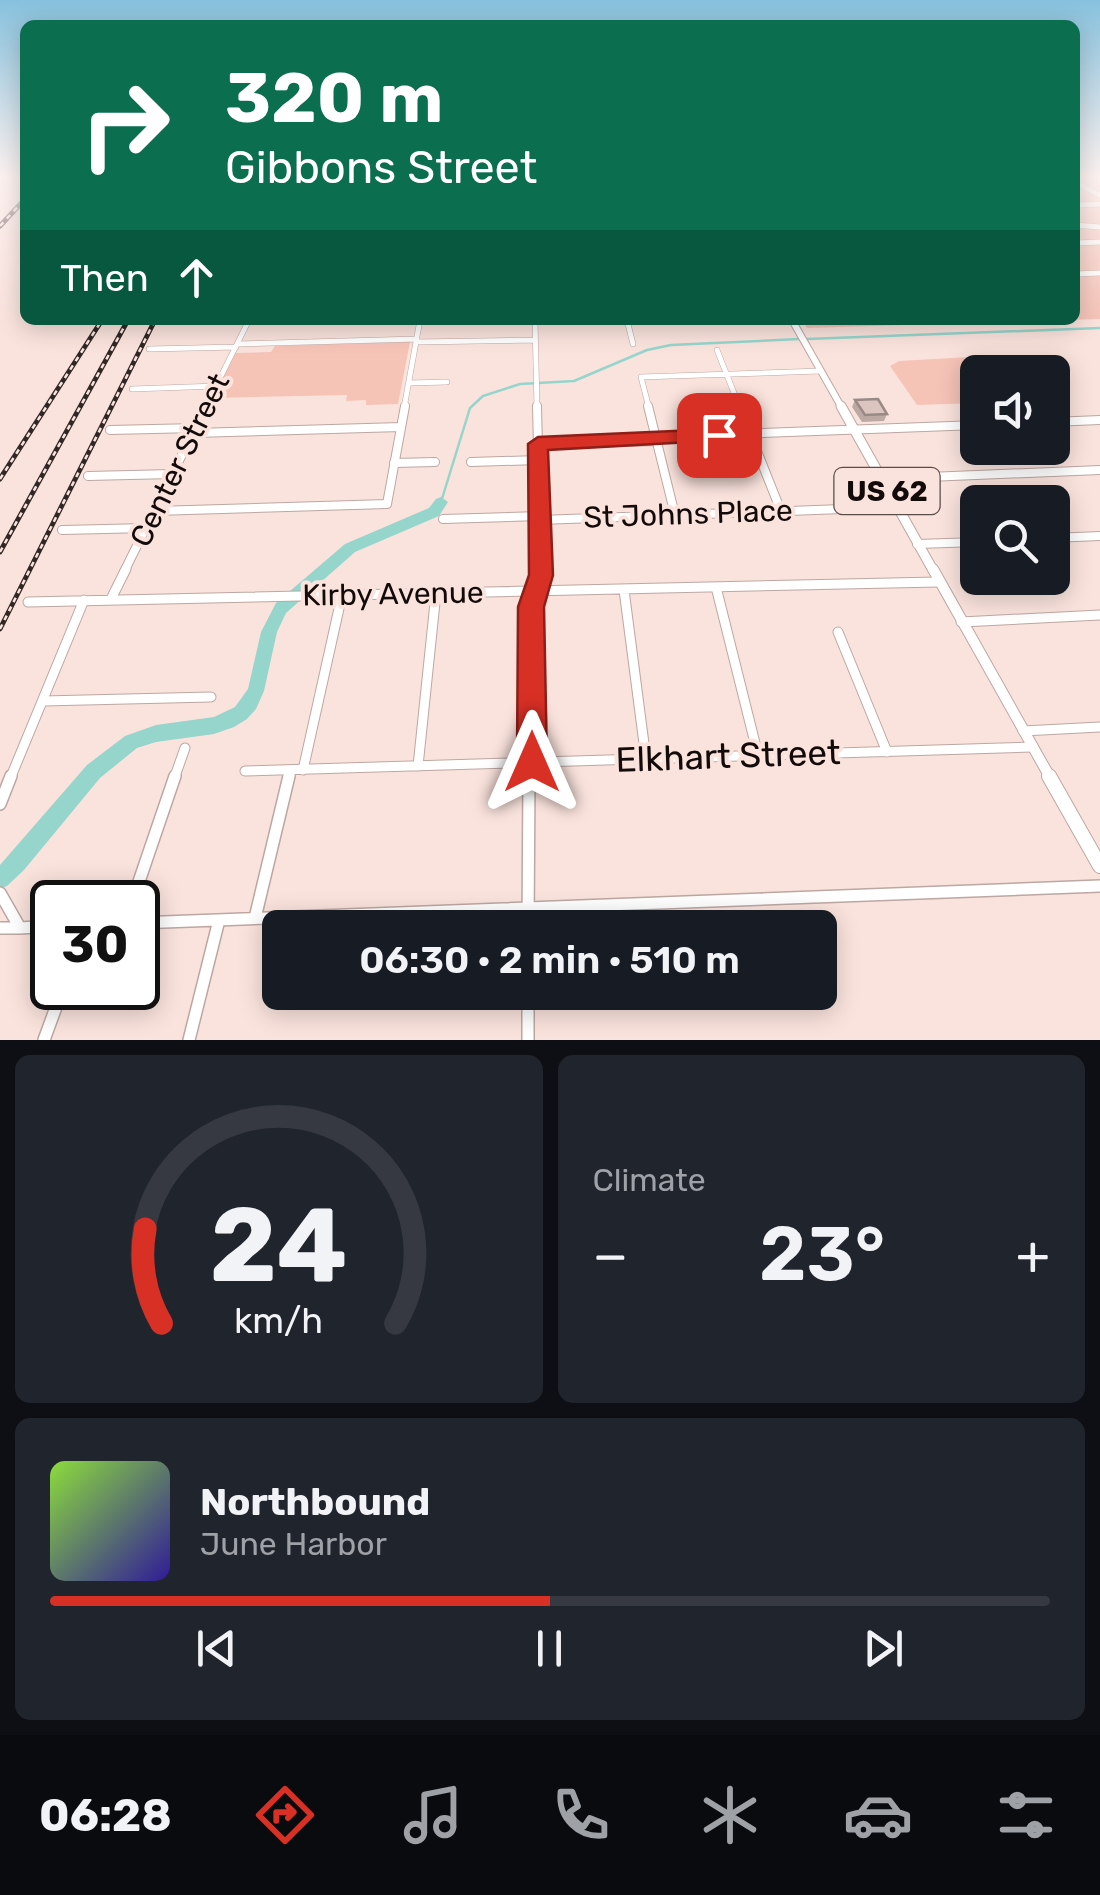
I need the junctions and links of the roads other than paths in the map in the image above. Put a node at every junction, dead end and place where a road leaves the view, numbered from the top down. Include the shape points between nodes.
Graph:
1 (248, 325) edge
2 (419, 325) edge
3 (534, 325) edge
4 (628, 325) edge
5 (795, 325) edge
6 (535, 340) junction
7 (417, 341) junction
8 (633, 344) dead end
9 (237, 346) junction
10 (150, 349) dead end
11 (717, 350) dead end
12 (820, 371) junction
13 (726, 374) junction
14 (409, 382) junction
15 (447, 382) dead end
16 (217, 386) junction
17 (132, 388) dead end
18 (1100, 420) edge
19 (1070, 421) edge
20 (960, 426) edge
21 (401, 428) junction
22 (110, 430) dead end
23 (853, 430) junction
24 (195, 431) junction
25 (750, 434) junction
26 (656, 439) junction
27 (538, 444) junction
28 (538, 460) junction
29 (434, 462) dead end
30 (470, 462) dead end
31 (394, 464) junction
32 (1100, 470) edge
33 (174, 474) junction
34 (88, 476) dead end
35 (880, 479) junction
36 (896, 507) junction
37 (155, 511) junction
38 (781, 511) junction
39 (675, 515) junction
40 (443, 518) dead end
41 (540, 518) junction
42 (147, 528) junction
43 (62, 530) dead end
44 (1100, 536) edge
45 (1070, 537) edge
46 (960, 543) edge
47 (917, 544) junction
48 (938, 582) junction
49 (716, 587) junction
50 (624, 590) junction
51 (536, 592) junction
52 (436, 593) junction
53 (342, 595) junction
54 (111, 599) junction
55 (84, 600) junction
56 (28, 602) dead end
57 (1100, 616) edge
58 (961, 622) junction
59 (838, 632) dead end
60 (211, 696) dead end
61 (43, 701) junction
62 (1100, 728) edge
63 (1022, 731) junction
64 (1032, 747) junction
65 (185, 748) dead end
66 (887, 752) junction
67 (758, 756) junction
68 (646, 758) junction
69 (532, 762) junction
70 (418, 766) junction
71 (297, 770) junction
72 (244, 771) dead end
73 (0, 804) edge
74 (1100, 866) edge
75 (140, 880) edge
76 (1100, 886) edge
77 (0, 894) edge
78 (528, 907) junction
79 (255, 918) junction
80 (219, 920) junction
81 (160, 922) edge
82 (30, 927) edge
83 (0, 928) edge
84 (20, 928) junction
85 (54, 1010) edge
86 (528, 1010) edge
87 (44, 1040) edge
88 (189, 1040) edge
89 (528, 1040) edge

1 - 9 street, Center Street
2 - 7 street
3 - 6 street
4 - 8 street
5 - 12 main road, US 62
6 - 7 street
6 - 27 street
7 - 9 street
7 - 14 street
9 - 10 street
9 - 16 street, Center Street
11 - 13 street
12 - 13 street
12 - 23 main road, US 62
13 - 25 street
13 - 26 street via 641,377
14 - 15 street
14 - 21 street
16 - 17 street
16 - 24 street, Center Street
18 - 19 street
20 - 23 street
21 - 24 street
21 - 31 street
22 - 24 street
23 - 25 street
23 - 35 main road, US 62
24 - 33 street, Center Street
25 - 26 street
25 - 38 street
26 - 27 street
26 - 39 street
27 - 28 street
28 - 30 street
28 - 41 street
29 - 31 street
31 - 37 street via 386,504
32 - 35 street
33 - 34 street
33 - 37 street, Center Street
35 - 36 main road, US 62
36 - 38 street, St Johns Place
36 - 47 main road, US 62
37 - 42 street, Center Street
38 - 39 street, St Johns Place
39 - 41 street, St Johns Place
40 - 41 street, St Johns Place
41 - 51 street
42 - 43 street
42 - 54 street, Center Street
44 - 45 street
46 - 47 street
47 - 48 main road, US 62
48 - 49 street, Kirby Avenue
48 - 58 main road, US 62
49 - 50 street, Kirby Avenue
49 - 67 street
50 - 51 street, Kirby Avenue
50 - 68 street
51 - 52 street, Kirby Avenue
51 - 69 street
52 - 53 street, Kirby Avenue
52 - 70 street
53 - 54 street, Kirby Avenue
53 - 71 street
54 - 55 street, Kirby Avenue
55 - 56 street, Kirby Avenue
55 - 61 street
57 - 58 street
58 - 63 main road, US 62
59 - 66 street
60 - 61 street
61 - 73 street
62 - 63 street
63 - 64 main road, US 62
64 - 66 street, Elkhart Street
64 - 74 main road, US 62
65 - 75 street
66 - 67 street, Elkhart Street
67 - 68 street, Elkhart Street
68 - 69 street, Elkhart Street
69 - 70 street, Elkhart Street
69 - 78 street
70 - 71 street, Elkhart Street
71 - 72 street, Elkhart Street
71 - 79 street
76 - 78 street
77 - 84 street
78 - 79 street
79 - 80 street
80 - 81 street
80 - 88 street
82 - 84 street
83 - 84 street
85 - 87 street
86 - 89 street

